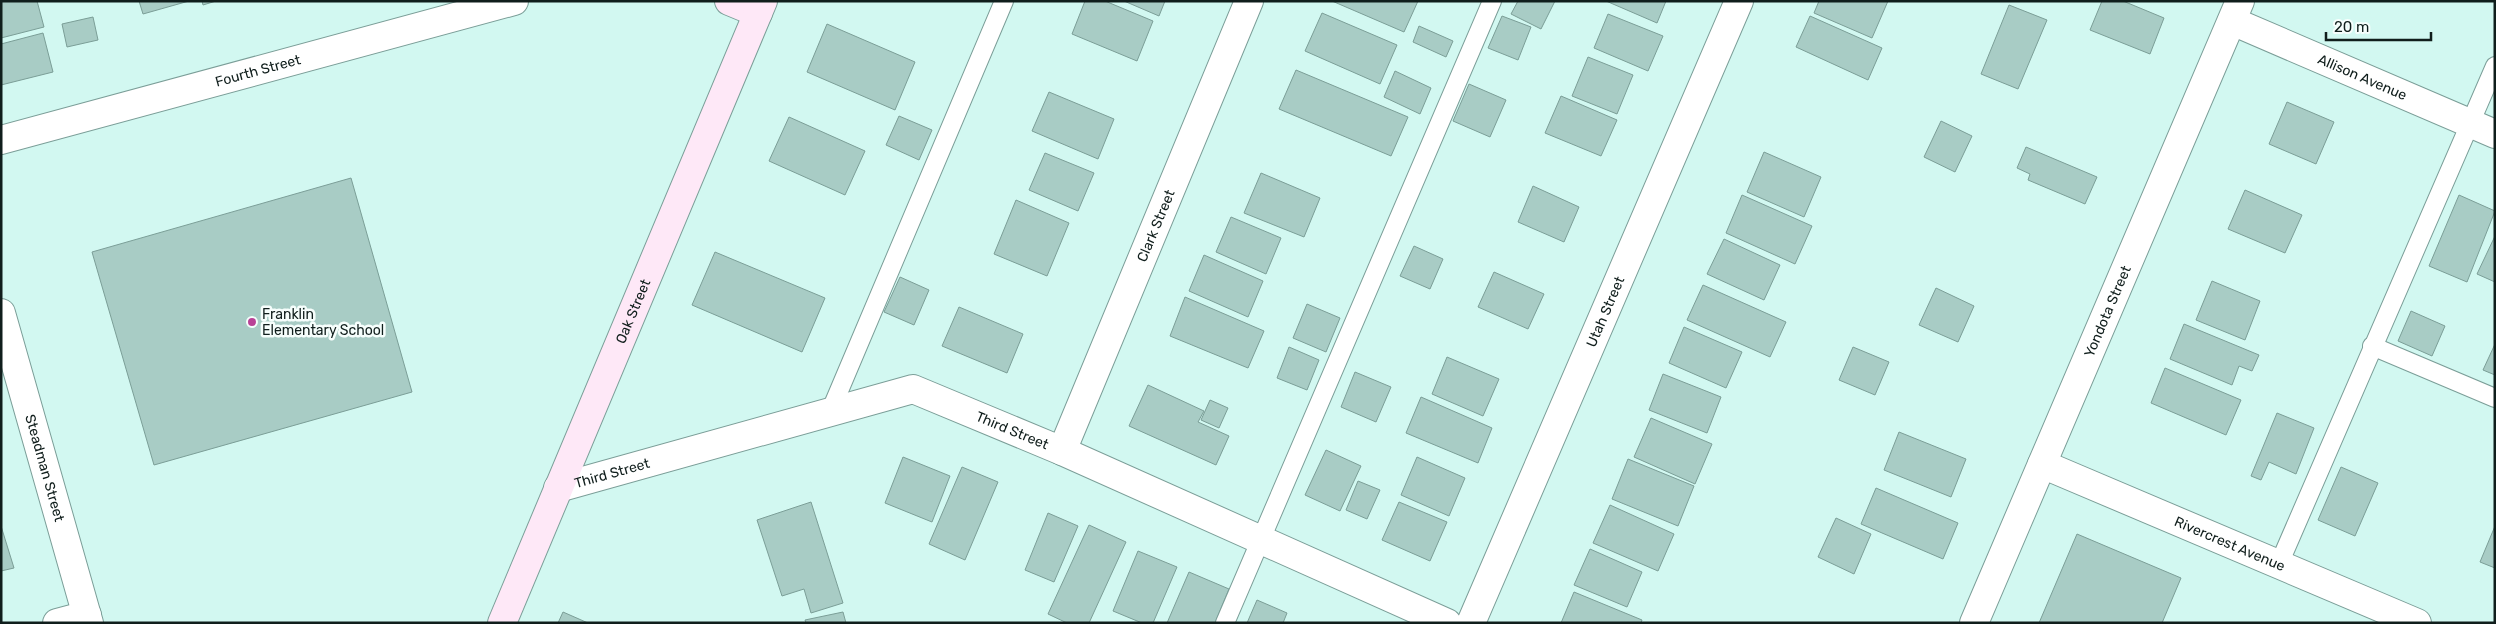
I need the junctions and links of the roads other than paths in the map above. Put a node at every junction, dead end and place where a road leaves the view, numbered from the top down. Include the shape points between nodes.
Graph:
1 (514, 1) edge
2 (729, 1) edge
3 (1004, 1) edge
4 (1249, 1) edge
5 (1492, 1) edge
6 (1739, 1) edge
7 (761, 7) edge
8 (2236, 11) edge
9 (2495, 66) edge
10 (2483, 128) edge
11 (1, 140) edge
12 (1, 313) edge
13 (2372, 346) junction
14 (2495, 398) edge
15 (830, 412) junction
16 (1062, 451) junction
17 (2042, 464) junction
18 (558, 488) junction
19 (1260, 540) junction
20 (2279, 564) junction
21 (88, 619) edge
22 (58, 623) edge
23 (502, 623) edge
24 (1225, 623) edge
25 (1447, 623) edge
26 (1471, 623) edge
27 (1974, 623) edge
28 (2418, 623) edge

1 - 11 street, Fourth Street
2 - 7 main road
3 - 15 lane
4 - 16 street, Clark Street
5 - 19 lane
6 - 26 street, Utah Street
7 - 18 main road, Oak Street
8 - 10 street, Allison Avenue
8 - 17 street, Yondota Street
9 - 10 lane
10 - 13 lane
12 - 21 street, Steadman Street
13 - 14 lane
13 - 20 lane
15 - 16 street, Third Street via 913,389
15 - 18 street, Third Street
16 - 19 street, Third Street
17 - 20 street, Rivercrest Avenue
17 - 27 street, Yondota Street
18 - 23 main road, Oak Street
19 - 24 lane
19 - 25 street, Third Street
20 - 28 street, Rivercrest Avenue
21 - 22 street

